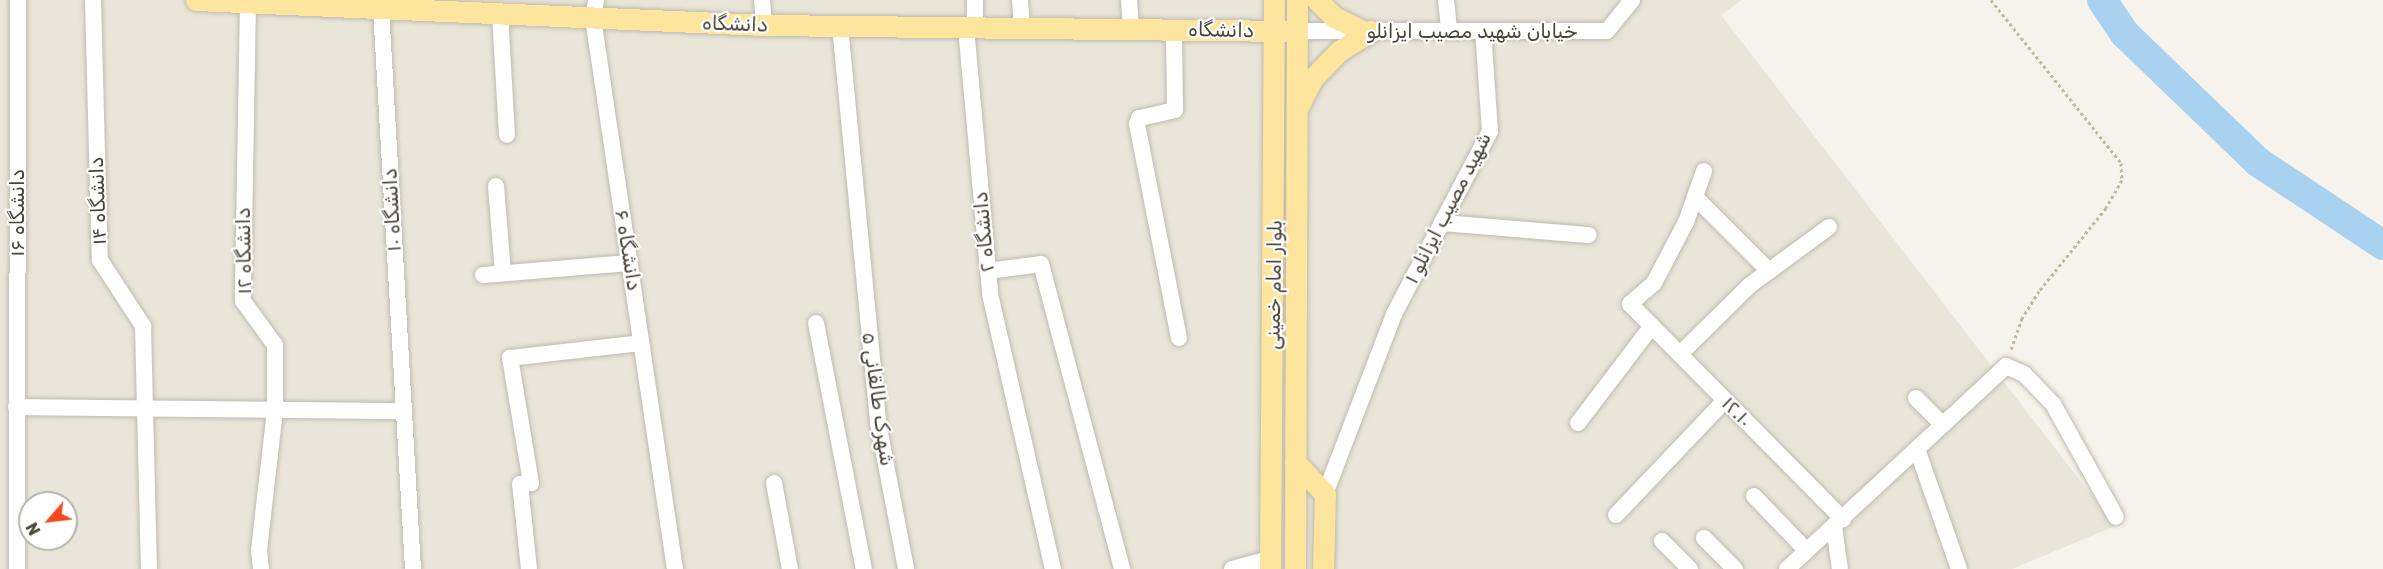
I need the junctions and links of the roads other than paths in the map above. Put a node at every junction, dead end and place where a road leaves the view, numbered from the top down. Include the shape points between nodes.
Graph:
1 (18, 0) edge
2 (93, 0) edge
3 (196, 0) edge
4 (213, 0) edge
5 (762, 0) edge
6 (975, 0) edge
7 (1020, 0) edge
8 (1129, 0) edge
9 (1274, 0) edge
10 (1297, 0) edge
11 (1317, 0) edge
12 (1446, 0) edge
13 (1632, 0) edge
14 (248, 2) junction
15 (347, 3) edge
16 (467, 6) edge
17 (381, 8) junction
18 (594, 9) edge
19 (500, 14) junction
20 (764, 26) junction
21 (840, 26) junction
22 (970, 28) junction
23 (1022, 28) junction
24 (1131, 29) junction
25 (1174, 30) junction
26 (1275, 31) junction
27 (1296, 31) junction
28 (1366, 31) junction
29 (1449, 31) junction
30 (1483, 31) junction
31 (1295, 113) junction
32 (507, 135) dead end
33 (1704, 171) dead end
34 (496, 186) dead end
35 (1695, 197) junction
36 (1442, 223) junction
37 (1829, 227) dead end
38 (1589, 235) dead end
39 (630, 263) junction
40 (988, 271) junction
41 (1769, 271) junction
42 (503, 273) junction
43 (483, 274) dead end
44 (816, 323) dead end
45 (1652, 326) junction
46 (1179, 338) dead end
47 (642, 343) junction
48 (1680, 354) junction
49 (1916, 398) dead end
50 (1725, 400) junction
51 (16, 407) junction
52 (145, 408) junction
53 (275, 410) junction
54 (404, 411) junction
55 (1578, 423) dead end
56 (1943, 425) junction
57 (1917, 449) junction
58 (1295, 462) junction
59 (774, 483) dead end
60 (1325, 494) junction
61 (1754, 496) dead end
62 (1616, 515) dead end
63 (2116, 516) dead end
64 (1838, 523) junction
65 (1704, 537) dead end
66 (1662, 541) dead end
67 (1807, 551) junction
68 (1270, 564) edge
69 (1295, 564) edge
70 (260, 565) edge
71 (17, 569) edge
72 (148, 569) edge
73 (413, 569) edge
74 (529, 569) edge
75 (675, 569) edge
76 (790, 569) edge
77 (864, 569) edge
78 (906, 569) edge
79 (1053, 569) edge
80 (1122, 569) edge
81 (1232, 569) edge
82 (1323, 569) edge
83 (1690, 569) edge
84 (1735, 569) edge
85 (1787, 569) edge
86 (1840, 569) edge
87 (1959, 569) edge

1 - 51 street, دانشگاه ۱۶
2 - 52 street, دانشگاه ۱۴ via 100,260 143,326
3 - 4 main road, دانشگاه
4 - 14 main road, دانشگاه
5 - 20 street
6 - 22 street, دانشگاه ۲
7 - 23 street
8 - 24 street
9 - 26 main road, بلوار امام خمینی
10 - 27 main road, بلوار امام خمینی
11 - 28 main road via 1334,17
12 - 29 street
13 - 30 street, خیابان شهید مصیب ایزانلو via 1607,31
14 - 15 main road, دانشگاه
14 - 53 street, دانشگاه ۱۲ via 243,301 275,345
15 - 17 main road, دانشگاه
16 - 17 main road, دانشگاه
16 - 19 main road, دانشگاه
17 - 54 street, دانشگاه ۱۰
18 - 19 main road, دانشگاه
18 - 20 main road, دانشگاه
18 - 39 street, دانشگاه ۶
19 - 32 street
20 - 21 main road, دانشگاه
21 - 22 main road, دانشگاه
21 - 78 street, شهرک طالقانی ۵ via 878,423
22 - 23 main road, دانشگاه
22 - 40 street, دانشگاه ۲
23 - 24 main road, دانشگاه
24 - 25 main road, دانشگاه
25 - 26 main road, دانشگاه
25 - 46 street via 1174,110 1139,118 1137,124
26 - 27 main road, دانشگاه
26 - 68 main road, بلوار امام خمینی
27 - 28 street, خیابان شهید مصیب ایزانلو
27 - 31 main road, بلوار امام خمینی
28 - 29 street, خیابان شهید مصیب ایزانلو
28 - 31 main road via 1319,72
29 - 30 street, خیابان شهید مصیب ایزانلو
30 - 36 street, شهید مصیب ایزانلو ۱ via 1490,131
31 - 58 main road, بلوار امام خمینی
33 - 35 street
34 - 42 street
35 - 41 street
35 - 45 street, ۱۲.۱۰ via 1654,283 1630,304
36 - 38 street
36 - 60 street, شهید مصیب ایزانلو ۱ via 1394,314
37 - 41 street
39 - 42 street
39 - 47 street, دانشگاه ۶
40 - 79 street, دانشگاه ۲
40 - 80 street via 1041,264
41 - 48 street
42 - 43 street
44 - 77 street
45 - 48 street, ۱۲.۱۰
45 - 55 street
47 - 74 street via 510,358 531,483 520,484
47 - 75 street, دانشگاه ۶
48 - 50 street, ۱۲.۱۰
49 - 56 street
50 - 62 street
50 - 64 street, ۱۲.۱۰
51 - 52 street
51 - 71 street, دانشگاه ۱۶
52 - 53 street
52 - 72 street, دانشگاه ۱۴
53 - 54 street
53 - 70 street, دانشگاه ۱۲
54 - 73 street, دانشگاه ۱۰
56 - 57 street
56 - 63 street via 2006,366 2024,374 2053,404
57 - 64 street
57 - 87 street
58 - 60 main road
58 - 69 main road, بلوار امام خمینی
59 - 76 street
60 - 82 main road
61 - 67 street
64 - 67 street
64 - 86 street
65 - 84 street
66 - 83 street
67 - 85 street
68 - 69 main road
68 - 81 street

